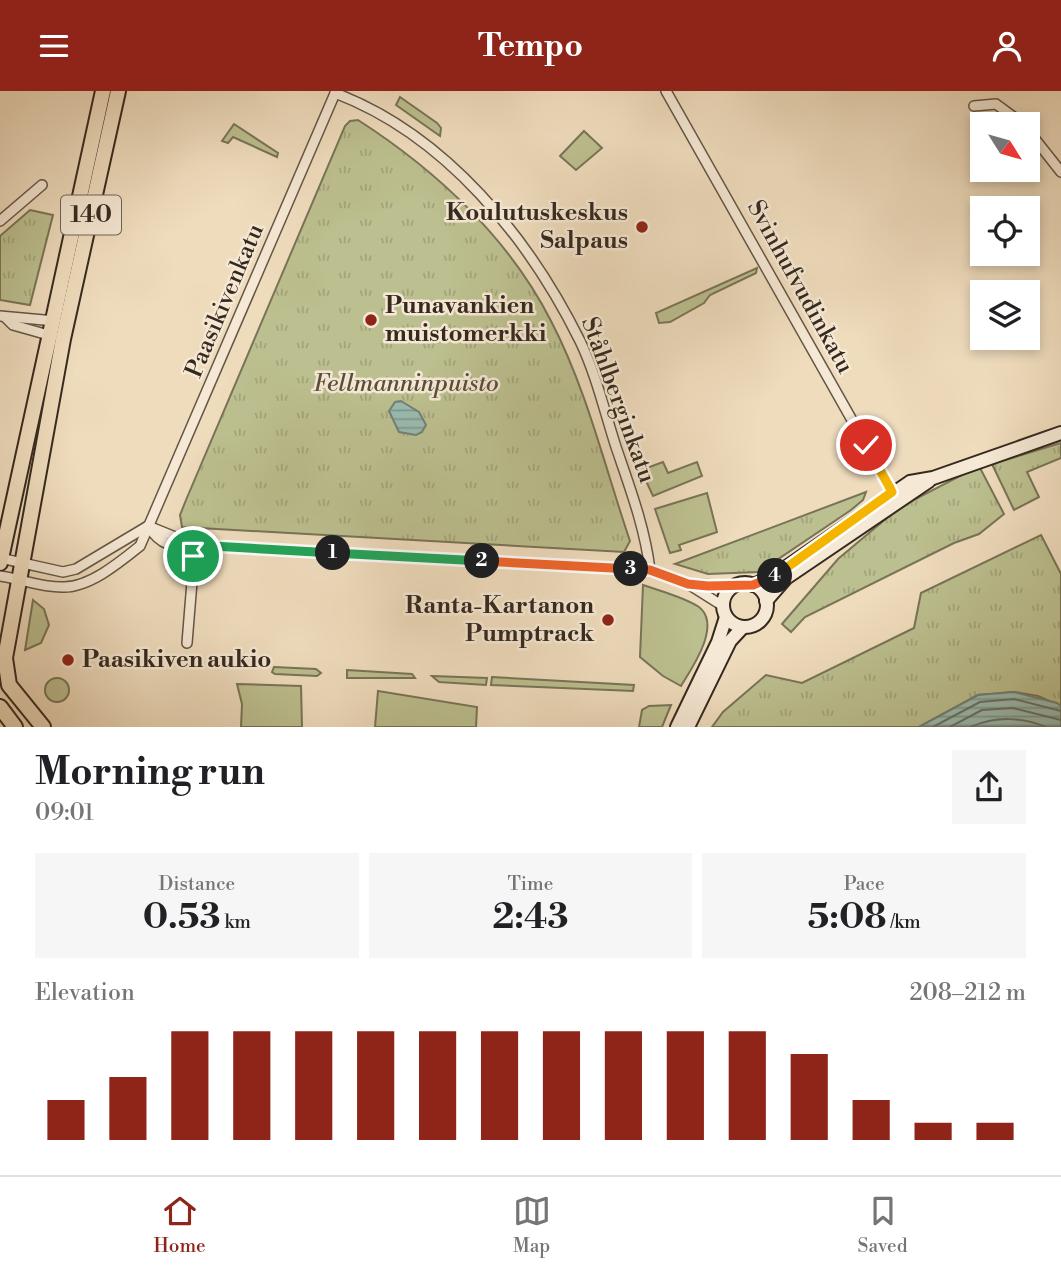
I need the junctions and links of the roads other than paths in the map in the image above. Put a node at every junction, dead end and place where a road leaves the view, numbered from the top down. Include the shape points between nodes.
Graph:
1 (103, 91) edge
2 (118, 91) edge
3 (666, 91) edge
4 (336, 92) edge
5 (974, 106) dead end
6 (1007, 112) edge
7 (1040, 145) edge
8 (1061, 172) edge
9 (42, 185) dead end
10 (0, 221) edge
11 (3, 317) edge
12 (51, 320) junction
13 (67, 323) junction
14 (48, 335) junction
15 (63, 339) junction
16 (1061, 433) edge
17 (895, 497) junction
18 (148, 526) junction
19 (195, 545) junction
20 (0, 560) edge
21 (22, 562) junction
22 (650, 570) junction
23 (0, 576) edge
24 (19, 579) junction
25 (688, 584) junction
26 (753, 585) junction
27 (735, 586) junction
28 (766, 601) junction
29 (725, 612) junction
30 (743, 627) junction
31 (187, 643) dead end
32 (3, 672) edge
33 (0, 707) edge
34 (15, 727) edge
35 (43, 727) edge
36 (677, 727) edge
37 (688, 727) edge

1 - 12 main road, 140
2 - 13 main road, 140
3 - 17 street, Svinhufvudinkatu
4 - 18 street, Paasikivenkatu
4 - 22 street, Ståhlberginkatu via 376,112 458,171 535,265 582,344 637,508
5 - 6 street via 996,104
7 - 8 street
9 - 10 street
11 - 12 street
11 - 14 street via 13,325
12 - 13 street
12 - 14 main road, 140
13 - 15 main road, 140
14 - 15 street
14 - 20 main road, 140
15 - 21 main road, 140
16 - 17 main road via 910,482
17 - 26 main road
17 - 28 main road via 786,578
18 - 19 street via 155,537 177,548
18 - 21 street via 76,569 63,572
18 - 24 street, Paasikivenkatu via 140,547 74,586
19 - 22 street
19 - 31 street
20 - 21 street
21 - 24 main road, 140
22 - 25 street
23 - 24 street, Paasikivenkatu
24 - 32 main road, 140
25 - 27 street
25 - 29 street
26 - 27 main road
26 - 28 main road
27 - 29 main road via 726,594
28 - 30 main road via 762,618
29 - 30 main road
29 - 36 main road via 718,642
30 - 37 main road via 730,641
32 - 35 main road, 140 via 15,696
33 - 34 main road

